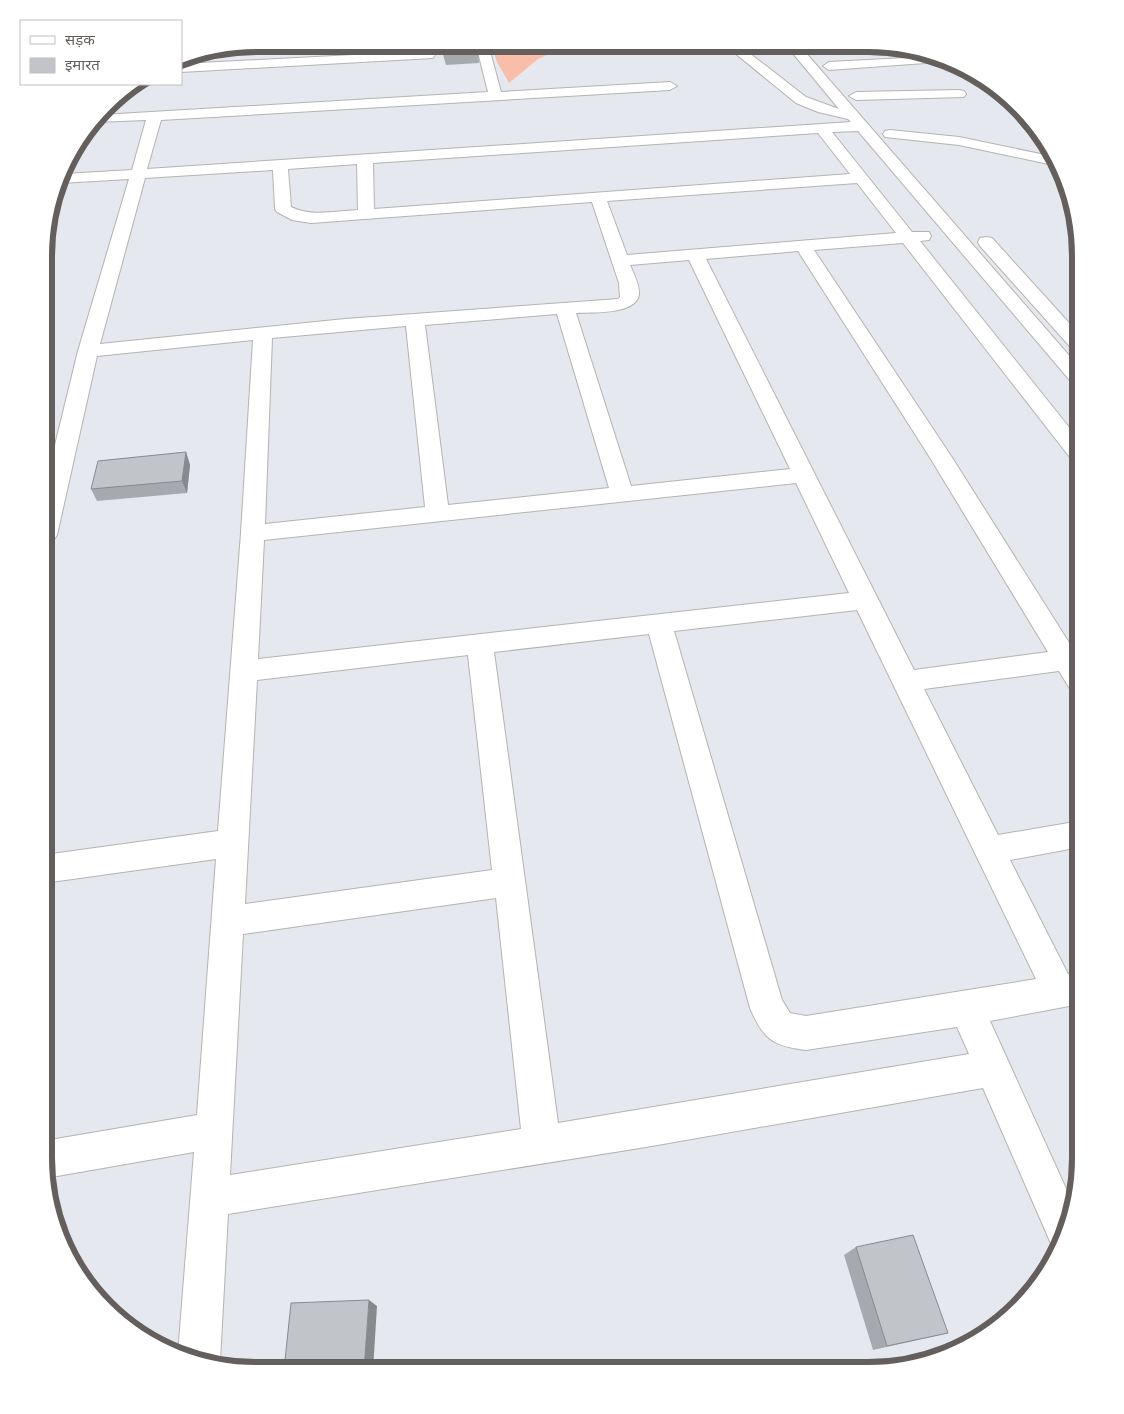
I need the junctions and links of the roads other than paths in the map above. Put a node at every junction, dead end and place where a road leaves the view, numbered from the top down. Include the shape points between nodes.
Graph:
1 (484, 52) edge
2 (740, 52) edge
3 (799, 52) edge
4 (816, 52) edge
5 (428, 54) edge
6 (925, 61) edge
7 (829, 66) junction
8 (182, 68) edge
9 (670, 86) dead end
10 (959, 94) dead end
11 (494, 95) junction
12 (856, 96) junction
13 (155, 115) junction
14 (861, 117) junction
15 (106, 118) edge
16 (879, 122) dead end
17 (822, 129) junction
18 (890, 134) junction
19 (902, 148) dead end
20 (365, 160) junction
21 (1047, 160) edge
22 (280, 166) junction
23 (138, 174) junction
24 (862, 178) junction
25 (68, 179) edge
26 (598, 198) junction
27 (366, 215) junction
28 (976, 232) dead end
29 (955, 234) junction
30 (908, 237) junction
31 (803, 246) junction
32 (695, 254) junction
33 (620, 261) junction
34 (565, 309) junction
35 (414, 319) junction
36 (263, 334) junction
37 (1072, 337) edge
38 (88, 351) junction
39 (1072, 371) edge
40 (1072, 445) edge
41 (803, 475) junction
42 (622, 493) junction
43 (52, 505) edge
44 (437, 513) junction
45 (253, 533) junction
46 (864, 600) junction
47 (660, 624) junction
48 (480, 644) junction
49 (1072, 669) edge
50 (245, 671) junction
51 (1072, 671) edge
52 (906, 681) junction
53 (1072, 835) edge
54 (232, 843) junction
55 (990, 850) junction
56 (52, 868) edge
57 (509, 882) junction
58 (228, 921) junction
59 (1069, 989) edge
60 (966, 1008) junction
61 (993, 1068) junction
62 (215, 1130) junction
63 (542, 1145) junction
64 (52, 1159) edge
65 (211, 1197) junction
66 (1061, 1222) edge
67 (200, 1354) edge

1 - 11 street
2 - 14 street via 801,100
3 - 14 street
4 - 7 street
5 - 8 street
6 - 7 street
7 - 12 street
9 - 11 street
10 - 12 street
11 - 13 street via 434,94
12 - 14 street
13 - 15 street
13 - 23 street
14 - 17 street
14 - 29 street
16 - 18 street
17 - 20 street
17 - 24 street
18 - 19 street
18 - 21 street via 960,141
20 - 22 street
20 - 27 street
22 - 23 street
22 - 27 street via 283,209 288,213 311,218
23 - 25 street
23 - 38 street
24 - 26 street
24 - 30 street
26 - 27 street
26 - 33 street
28 - 37 street
29 - 30 street
29 - 39 street
30 - 31 street
30 - 40 street
31 - 32 street
31 - 49 street via 940,456
32 - 33 street
32 - 41 street
33 - 34 street via 630,294 628,301 610,306
34 - 35 street
34 - 42 street
35 - 36 street
35 - 44 street
36 - 38 street
36 - 45 street
38 - 43 street
41 - 42 street
41 - 46 street
42 - 44 street
44 - 45 street
45 - 50 street
46 - 47 street
46 - 52 street
47 - 48 street
47 - 60 street via 745,934 767,1008 778,1025 790,1032 806,1032
48 - 50 street
48 - 57 street
50 - 54 street
51 - 52 street
52 - 55 street
53 - 55 street
54 - 56 street
54 - 58 street
55 - 59 street
57 - 58 street
57 - 63 street
58 - 62 street
59 - 60 street
60 - 61 street
61 - 63 street
61 - 66 street
62 - 64 street
62 - 65 street
63 - 65 street
65 - 67 street

